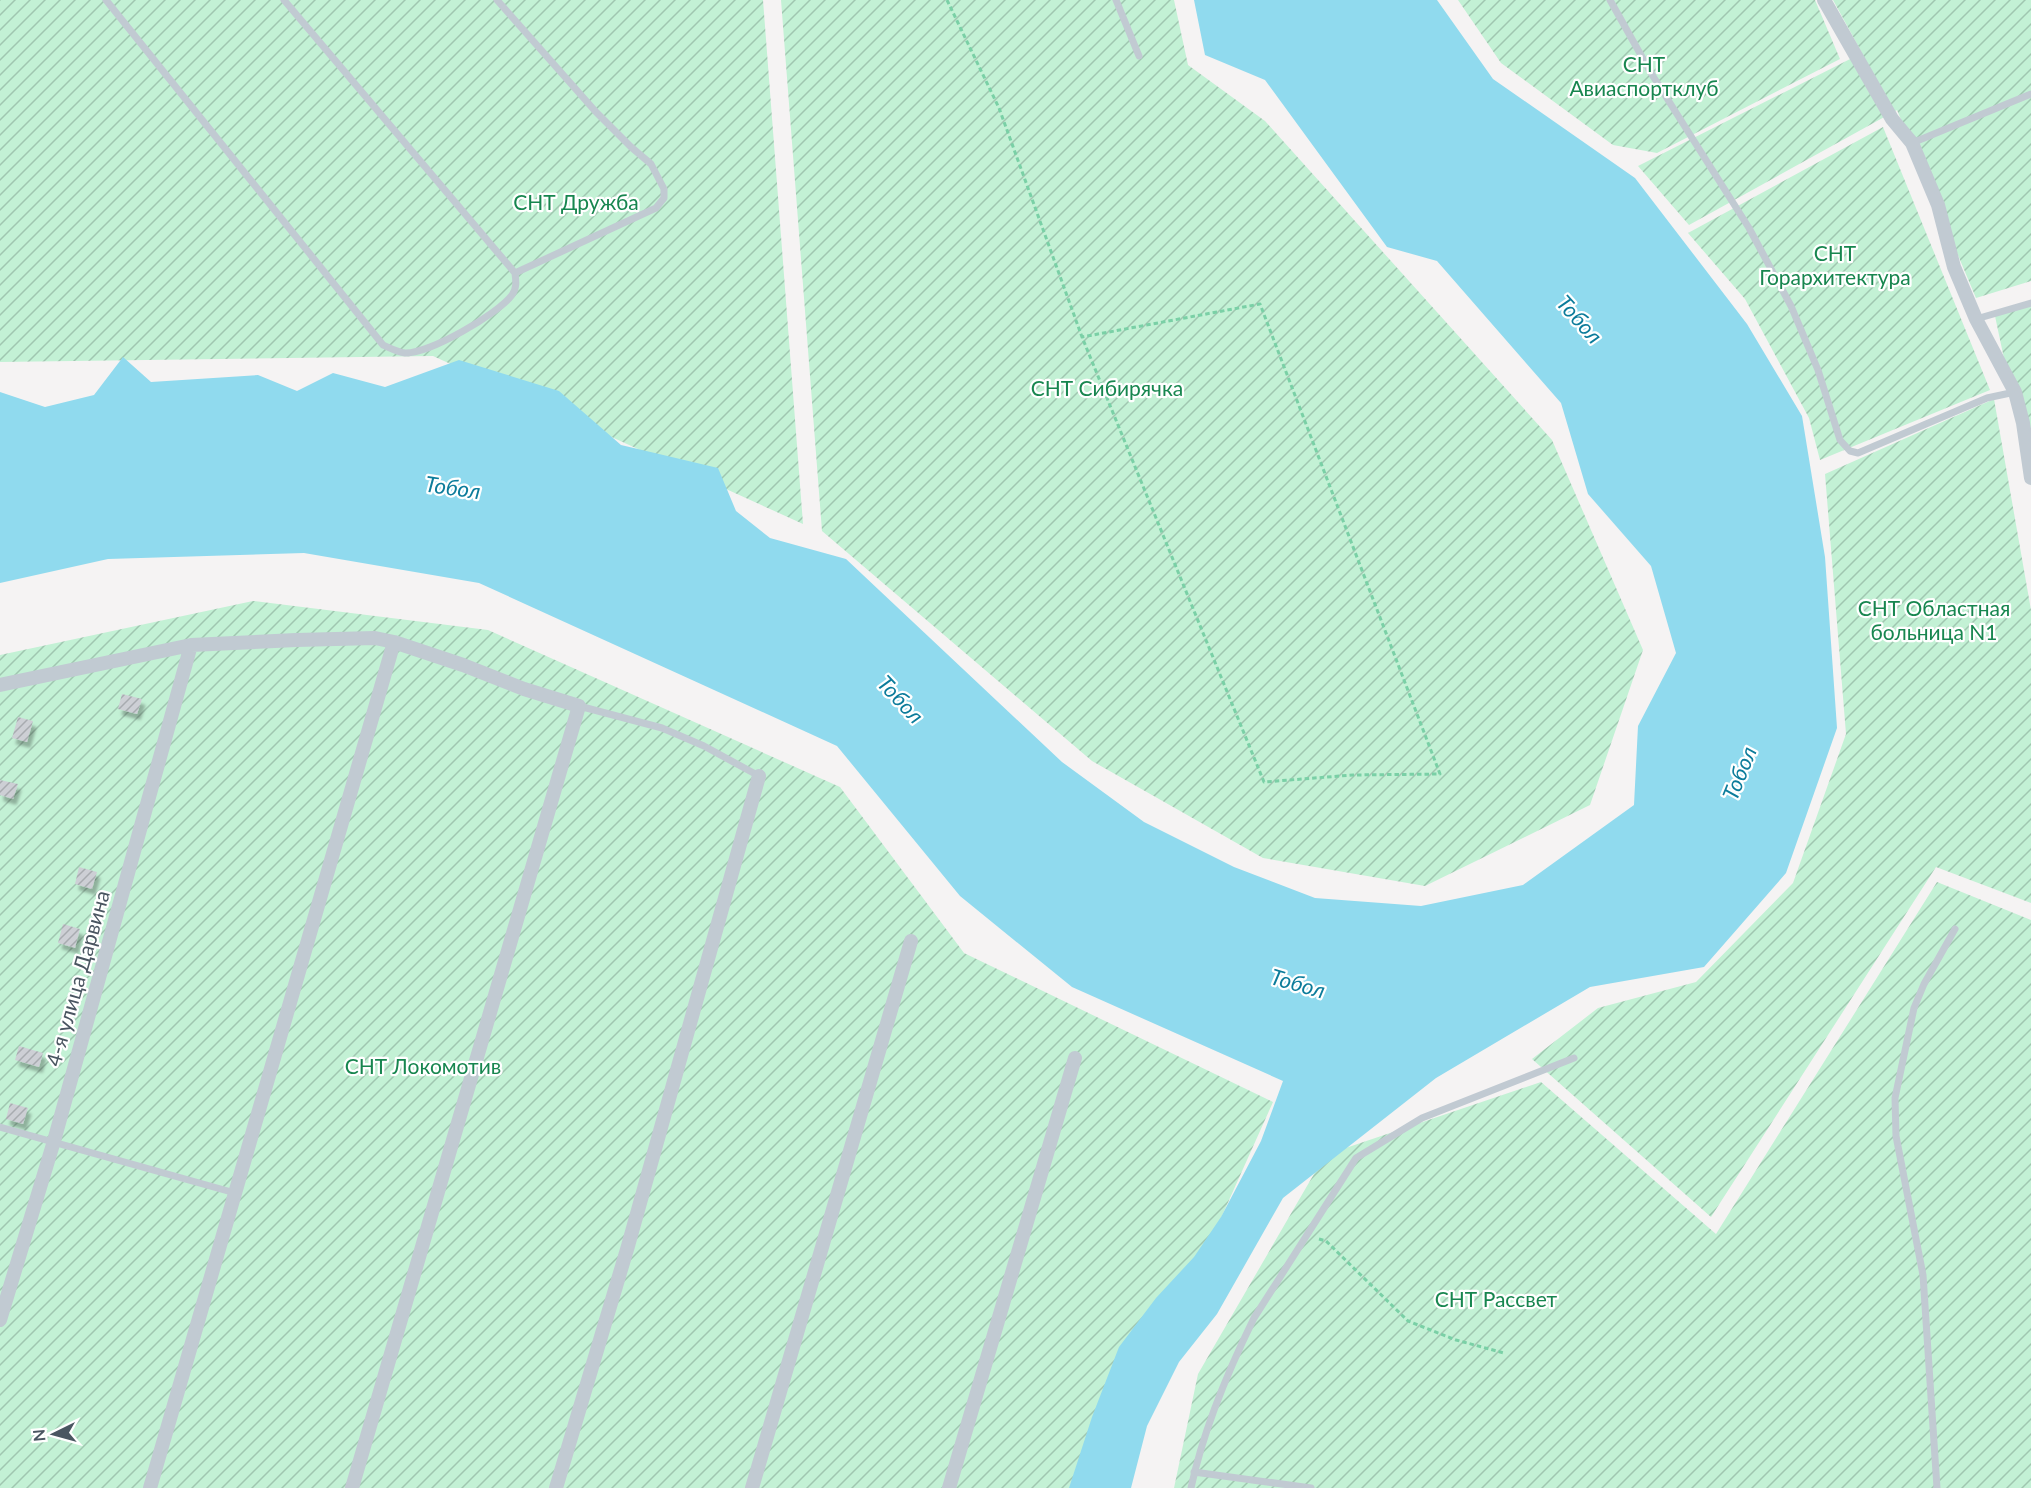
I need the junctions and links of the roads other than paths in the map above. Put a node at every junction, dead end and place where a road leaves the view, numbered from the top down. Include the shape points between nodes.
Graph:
1 (106, 0) edge
2 (284, 0) edge
3 (497, 0) edge
4 (1116, 0) edge
5 (1610, 0) edge
6 (1824, 0) edge
7 (1139, 56) dead end
8 (2031, 94) edge
9 (1912, 143) junction
10 (515, 273) junction
11 (2031, 303) edge
12 (1976, 319) junction
13 (2015, 392) junction
14 (2031, 478) edge
15 (394, 642) junction
16 (191, 645) junction
17 (0, 685) edge
18 (579, 706) junction
19 (759, 776) joint
20 (1955, 929) dead end
21 (911, 941) dead end
22 (1075, 1058) dead end
23 (1574, 1058) dead end
24 (0, 1127) edge
25 (54, 1142) junction
26 (235, 1193) junction
27 (0, 1320) edge
28 (1194, 1472) junction
29 (150, 1488) edge
30 (352, 1488) edge
31 (555, 1488) edge
32 (753, 1488) edge
33 (949, 1488) edge
34 (1191, 1488) edge
35 (1311, 1488) edge
36 (1937, 1488) edge

1 - 10 lane via 383,345 408,353 463,332 498,310 513,294
2 - 10 lane
3 - 10 lane via 596,112 651,164 664,189 664,198 656,208
4 - 7 lane
5 - 13 lane via 1650,73 1749,228 1791,306 1818,370 1840,440 1850,451 1858,453 1987,398
6 - 9 street via 1892,119
8 - 9 lane
9 - 12 street via 1938,205 1954,267
11 - 12 lane
12 - 13 street
13 - 14 street
15 - 16 street via 375,638
15 - 18 street
15 - 26 street
16 - 17 street
16 - 25 street, 4-я улица Дарвина
18 - 19 lane via 662,728
18 - 30 street
19 - 31 street via 631,1234
20 - 36 lane via 1914,1008 1895,1098 1896,1136 1923,1275
21 - 32 street
22 - 33 street
23 - 28 lane via 1422,1118 1356,1158 1254,1318
24 - 25 lane
25 - 26 lane
25 - 27 street, 4-я улица Дарвина
26 - 29 street
28 - 34 lane
28 - 35 lane

